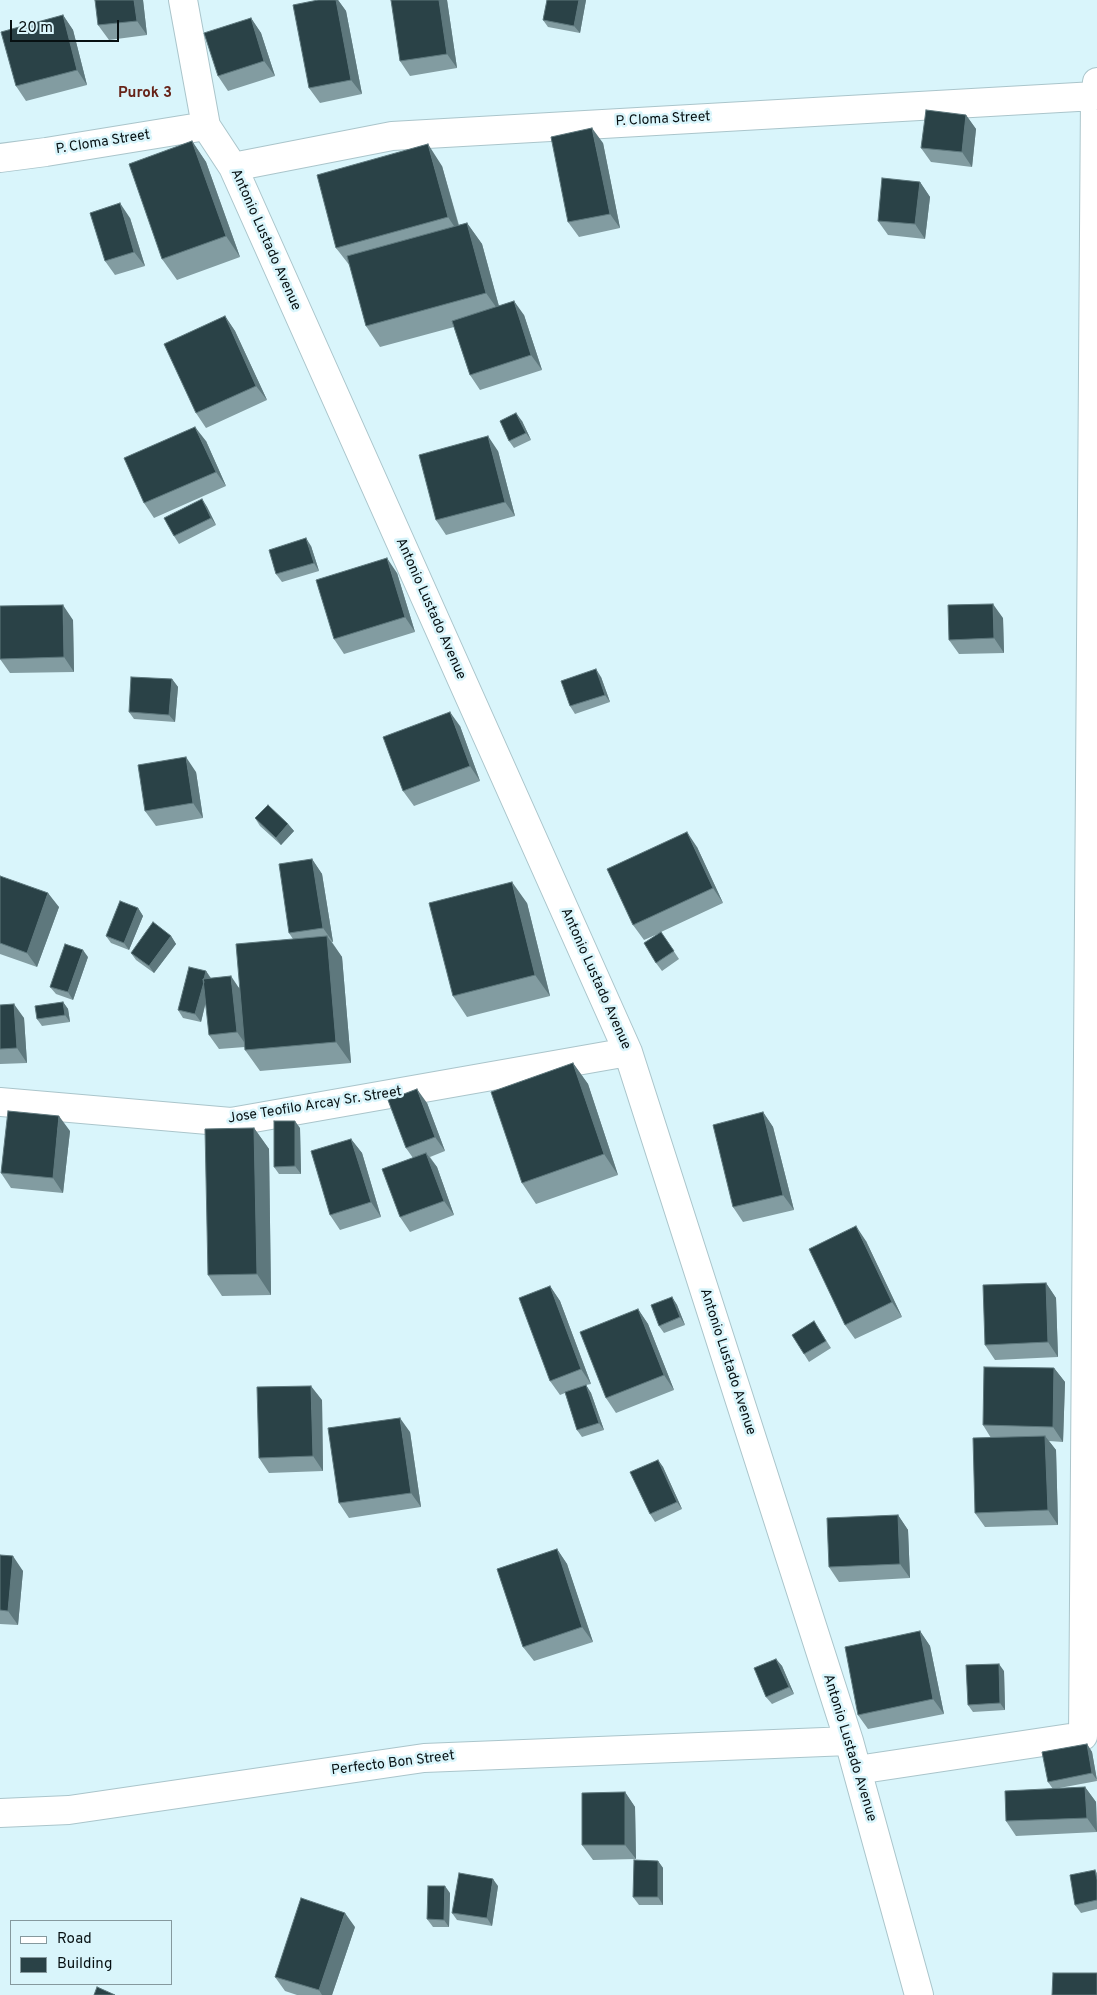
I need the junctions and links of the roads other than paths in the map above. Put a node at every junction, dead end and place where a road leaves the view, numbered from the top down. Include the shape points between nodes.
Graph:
1 (184, 0) edge
2 (1096, 89) edge
3 (206, 126) junction
4 (0, 158) edge
5 (233, 167) junction
6 (628, 1052) junction
7 (0, 1102) edge
8 (849, 1741) junction
9 (857, 1770) junction
10 (0, 1813) edge
11 (919, 1995) edge

1 - 3 street, Antonio Lustado Avenue
2 - 5 street, P. Cloma Street via 392,136
2 - 9 street via 1083,1736
3 - 4 street, P. Cloma Street
3 - 5 street, Antonio Lustado Avenue
5 - 6 street, Antonio Lustado Avenue
6 - 7 street, Jose Teofilo Arcay Sr. Street via 231,1122
6 - 8 street, Antonio Lustado Avenue
8 - 9 street, Antonio Lustado Avenue
8 - 10 street, Perfecto Bon Street via 424,1758 69,1810
9 - 11 street, Antonio Lustado Avenue

